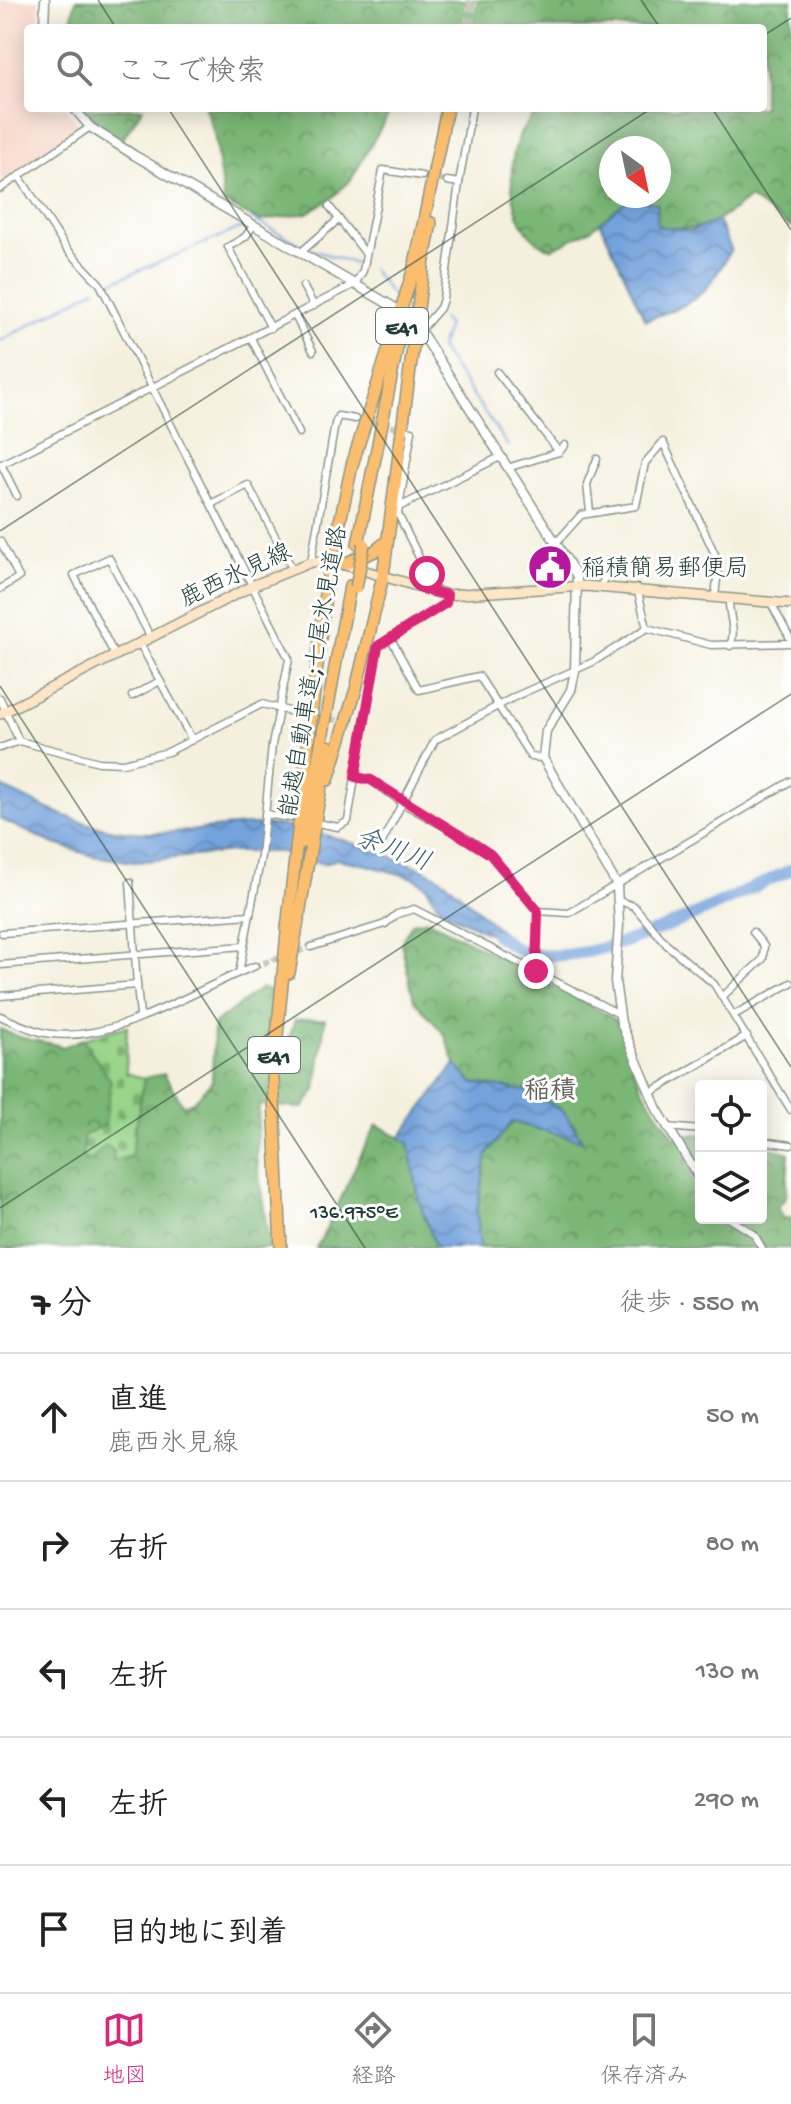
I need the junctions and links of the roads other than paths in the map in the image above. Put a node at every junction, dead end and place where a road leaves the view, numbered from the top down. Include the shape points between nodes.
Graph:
1 (45, 0) edge
2 (44, 24) edge
3 (77, 112) edge
4 (449, 112) edge
5 (471, 112) edge
6 (90, 127) junction
7 (19, 176) junction
8 (422, 176) tunnel mouth
9 (447, 181) tunnel mouth
10 (459, 183) junction
11 (0, 189) edge
12 (329, 206) dead end
13 (339, 219) junction
14 (253, 226) junction
15 (300, 253) junction
16 (366, 254) junction
17 (419, 267) junction
18 (355, 284) junction
19 (303, 286) dead end
20 (314, 306) junction
21 (397, 309) dead end
22 (295, 316) junction
23 (271, 328) junction
24 (420, 329) joint
25 (251, 338) junction
26 (313, 351) dead end
27 (497, 372) dead end
28 (152, 387) junction
29 (355, 419) dead end
30 (406, 430) dead end
31 (299, 433) dead end
32 (565, 445) dead end
33 (559, 452) junction
34 (500, 457) junction
35 (597, 459) dead end
36 (1, 464) edge
37 (507, 468) junction
38 (17, 496) dead end
39 (211, 504) junction
40 (399, 507) junction
41 (590, 512) junction
42 (0, 541) edge
43 (387, 541) junction
44 (556, 543) junction
45 (311, 562) junction
46 (614, 562) dead end
47 (338, 563) junction
48 (292, 568) junction
49 (383, 576) junction
50 (252, 586) junction
51 (576, 586) junction
52 (600, 587) junction
53 (637, 588) junction
54 (0, 589) edge
55 (425, 590) junction
56 (447, 595) junction
57 (715, 596) junction
58 (729, 598) junction
59 (791, 604) edge
60 (772, 605) junction
61 (647, 628) junction
62 (150, 636) junction
63 (391, 639) junction
64 (139, 642) junction
65 (791, 642) edge
66 (730, 646) junction
67 (114, 654) junction
68 (575, 671) junction
69 (160, 681) junction
70 (132, 696) dead end
71 (0, 698) edge
72 (500, 705) junction
73 (279, 710) junction
74 (3, 712) edge
75 (296, 713) tunnel mouth
76 (354, 723) tunnel mouth
77 (365, 725) junction
78 (192, 740) junction
79 (19, 741) junction
80 (0, 748) edge
81 (543, 758) junction
82 (355, 777) junction
83 (791, 781) edge
84 (402, 802) junction
85 (264, 816) junction
86 (306, 822) junction
87 (381, 844) dead end
88 (300, 863) junction
89 (130, 882) dead end
90 (617, 885) junction
91 (619, 901) junction
92 (538, 911) junction
93 (250, 915) junction
94 (132, 923) junction
95 (753, 932) dead end
96 (2, 933) edge
97 (244, 946) junction
98 (311, 947) tunnel mouth
99 (135, 954) junction
100 (0, 965) edge
101 (255, 966) tunnel mouth
102 (535, 968) junction
103 (239, 973) junction
104 (791, 983) edge
105 (137, 985) junction
106 (0, 996) edge
107 (722, 997) junction
108 (619, 1014) junction
109 (734, 1015) junction
110 (0, 1016) edge
111 (140, 1016) junction
112 (747, 1036) junction
113 (649, 1093) junction
114 (791, 1110) edge
115 (667, 1127) junction
116 (695, 1129) edge
117 (767, 1142) edge
118 (791, 1145) edge
119 (695, 1171) edge
120 (740, 1224) edge
121 (281, 1248) edge
122 (288, 1248) edge
123 (762, 1248) edge

1 - 2 street
3 - 6 street
4 - 17 highway, 能越自動車道;七尾氷見道路 / E41
5 - 10 street
6 - 7 street
6 - 14 street
7 - 11 street
7 - 28 street via 66,248 100,284
8 - 16 street via 383,170
9 - 10 street
10 - 24 street via 443,299
12 - 13 street
13 - 15 street
13 - 16 street
14 - 15 street
14 - 23 street via 228,247
15 - 18 street
16 - 18 street
17 - 43 highway
17 - 47 highway via 352,465
17 - 86 highway, 能越自動車道;七尾氷見道路 / E41
18 - 20 street
18 - 21 street
19 - 20 street
20 - 22 street
22 - 23 street
22 - 26 street
23 - 25 street
24 - 34 street
25 - 28 street
25 - 31 street
27 - 33 street
28 - 36 street
28 - 39 street
29 - 45 street via 338,416
30 - 40 street via 412,431
32 - 33 street
33 - 37 street
34 - 37 street
34 - 40 street
35 - 41 street via 587,484
36 - 38 street
37 - 44 street
39 - 48 street via 248,485
39 - 50 street
40 - 55 street via 427,574
41 - 44 street
41 - 57 street via 636,506 645,463 658,444 666,444 719,563
42 - 54 street via 19,577
43 - 47 highway via 375,551
43 - 49 highway
44 - 51 street via 577,576
45 - 47 main road, 鹿西氷見線
45 - 48 main road, 鹿西氷見線
46 - 52 street
47 - 49 main road, 鹿西氷見線
47 - 86 highway via 318,639
48 - 50 main road, 鹿西氷見線
49 - 55 main road, 鹿西氷見線
49 - 86 highway via 356,689
50 - 62 main road, 鹿西氷見線
50 - 73 street via 289,659
51 - 52 main road, 鹿西氷見線
51 - 56 main road, 鹿西氷見線
51 - 68 street
52 - 53 main road, 鹿西氷見線
53 - 57 main road, 鹿西氷見線
53 - 61 street
55 - 56 main road, 鹿西氷見線
56 - 63 street via 446,603
57 - 58 main road, 鹿西氷見線
58 - 60 main road, 鹿西氷見線
58 - 66 street via 734,635
59 - 60 main road, 鹿西氷見線
60 - 65 street
61 - 66 street
61 - 68 street
62 - 64 main road, 鹿西氷見線
62 - 67 street via 109,558 74,575
63 - 72 street via 419,690 479,676
63 - 77 street via 378,646
64 - 67 main road, 鹿西氷見線
64 - 69 street
65 - 66 street
67 - 74 main road, 鹿西氷見線
68 - 72 street
68 - 81 street via 571,690 546,731
69 - 70 street
69 - 78 street
71 - 74 street
72 - 81 street via 531,757
72 - 84 street via 435,740
73 - 75 street
73 - 78 street via 262,704
73 - 85 street
74 - 79 street
76 - 77 street
77 - 82 street
78 - 79 street via 148,759 123,763
79 - 80 street
81 - 90 street
82 - 84 street via 371,780
82 - 86 street via 348,821 338,827
83 - 90 street
84 - 87 street
84 - 92 street via 490,854
85 - 86 street
85 - 93 street
86 - 88 highway, 能越自動車道;七尾氷見道路 / E41
88 - 121 highway, 能越自動車道;七尾氷見道路 / E41 via 287,929 273,1077
88 - 122 highway, 能越自動車道;七尾氷見道路 / E41 via 280,1061
89 - 94 street
90 - 91 street
90 - 92 street via 569,913
91 - 107 street via 634,906
91 - 108 street
92 - 102 street
93 - 94 street
93 - 97 street
94 - 96 street
94 - 99 street
95 - 107 street via 764,946 763,959
97 - 99 street
97 - 103 street
98 - 102 street via 385,924 414,909
99 - 100 street
99 - 105 street
101 - 103 street
102 - 108 street
103 - 111 street
104 - 109 street
105 - 106 street
105 - 111 street
107 - 109 street
108 - 113 street
109 - 112 street
110 - 111 street via 49,1034 68,1035
112 - 113 street
112 - 114 street
113 - 115 street
115 - 116 street
115 - 119 street
117 - 118 street
120 - 123 street

